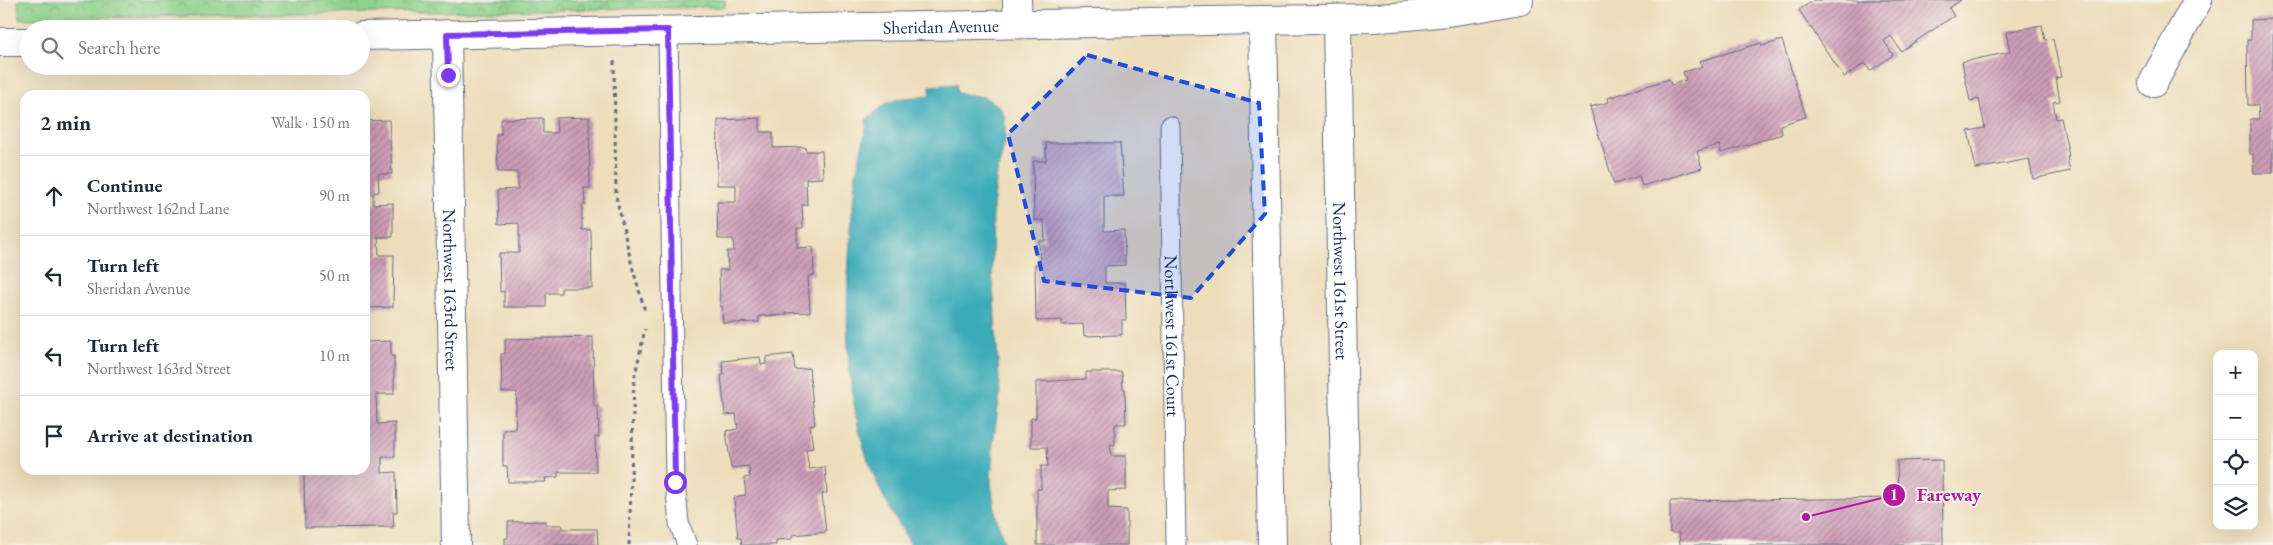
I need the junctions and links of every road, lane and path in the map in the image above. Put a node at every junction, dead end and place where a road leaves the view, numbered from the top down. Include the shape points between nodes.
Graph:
1 (1519, 0) edge
2 (2198, 0) edge
3 (1018, 12) edge
4 (1337, 19) junction
5 (1263, 20) junction
6 (668, 30) junction
7 (613, 32) junction
8 (447, 34) junction
9 (370, 36) edge
10 (0, 42) edge
11 (20, 42) edge
12 (2153, 82) dead end
13 (1170, 126) dead end
14 (645, 319) dead end
15 (645, 327) dead end
16 (456, 545) edge
17 (629, 545) edge
18 (687, 545) edge
19 (1176, 545) edge
20 (1272, 545) edge
21 (1346, 545) edge

1 - 4 street, Sheridan Avenue via 1477,9 1414,16
2 - 12 street
3 - 5 street, Sheridan Avenue
3 - 6 street, Sheridan Avenue
4 - 5 street, Sheridan Avenue
4 - 21 street, Northwest 161st Street
5 - 20 street
6 - 7 street, Sheridan Avenue
6 - 18 lane via 675,482 679,523
7 - 8 street, Sheridan Avenue
7 - 14 path via 616,196
8 - 9 street, Sheridan Avenue
8 - 16 street, Northwest 163rd Street
10 - 11 street
13 - 19 lane, Northwest 161st Court
15 - 17 path via 634,380

